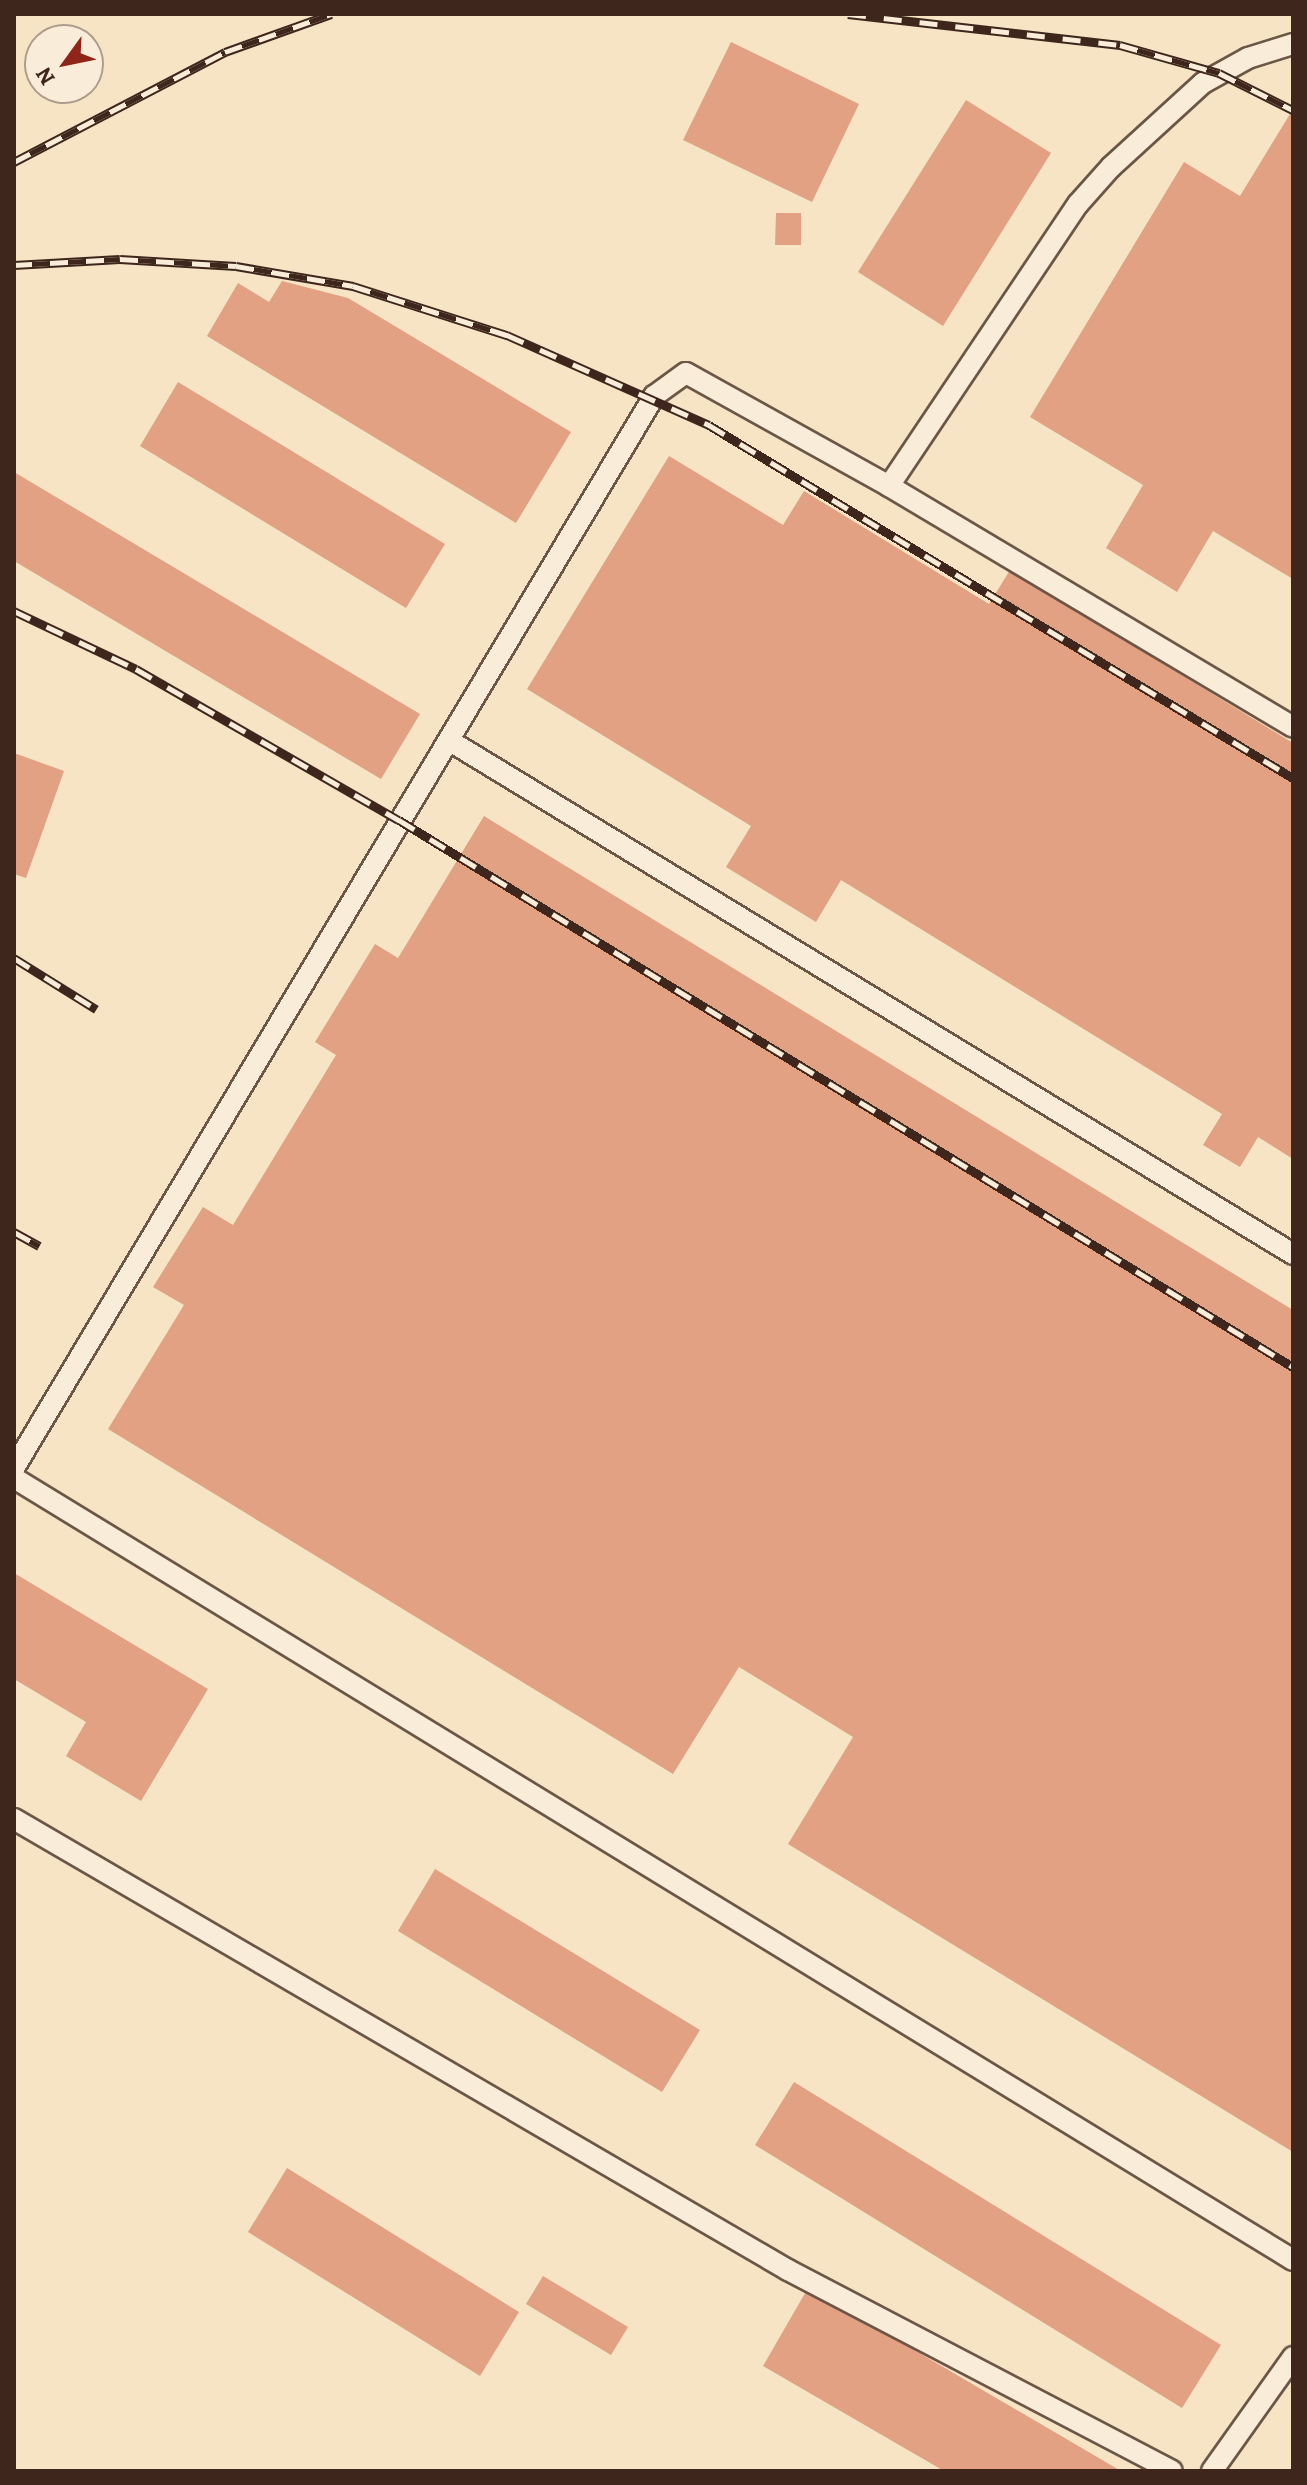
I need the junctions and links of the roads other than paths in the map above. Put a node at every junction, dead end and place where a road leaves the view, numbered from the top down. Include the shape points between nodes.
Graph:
1 (1293, 44) edge
2 (889, 486) junction
3 (1293, 727) edge
4 (450, 741) junction
5 (1293, 1254) edge
6 (14, 1468) edge
7 (14, 1478) edge
8 (14, 1819) edge
9 (1293, 2260) edge
10 (1293, 2357) edge
11 (1172, 2471) edge
12 (1212, 2471) edge

1 - 2 lane via 1248,58 1211,78 1111,167 1078,204
2 - 3 lane
2 - 4 lane via 686,373 654,396
4 - 5 lane
4 - 6 lane
7 - 9 lane
8 - 11 lane via 788,2270
10 - 12 lane

